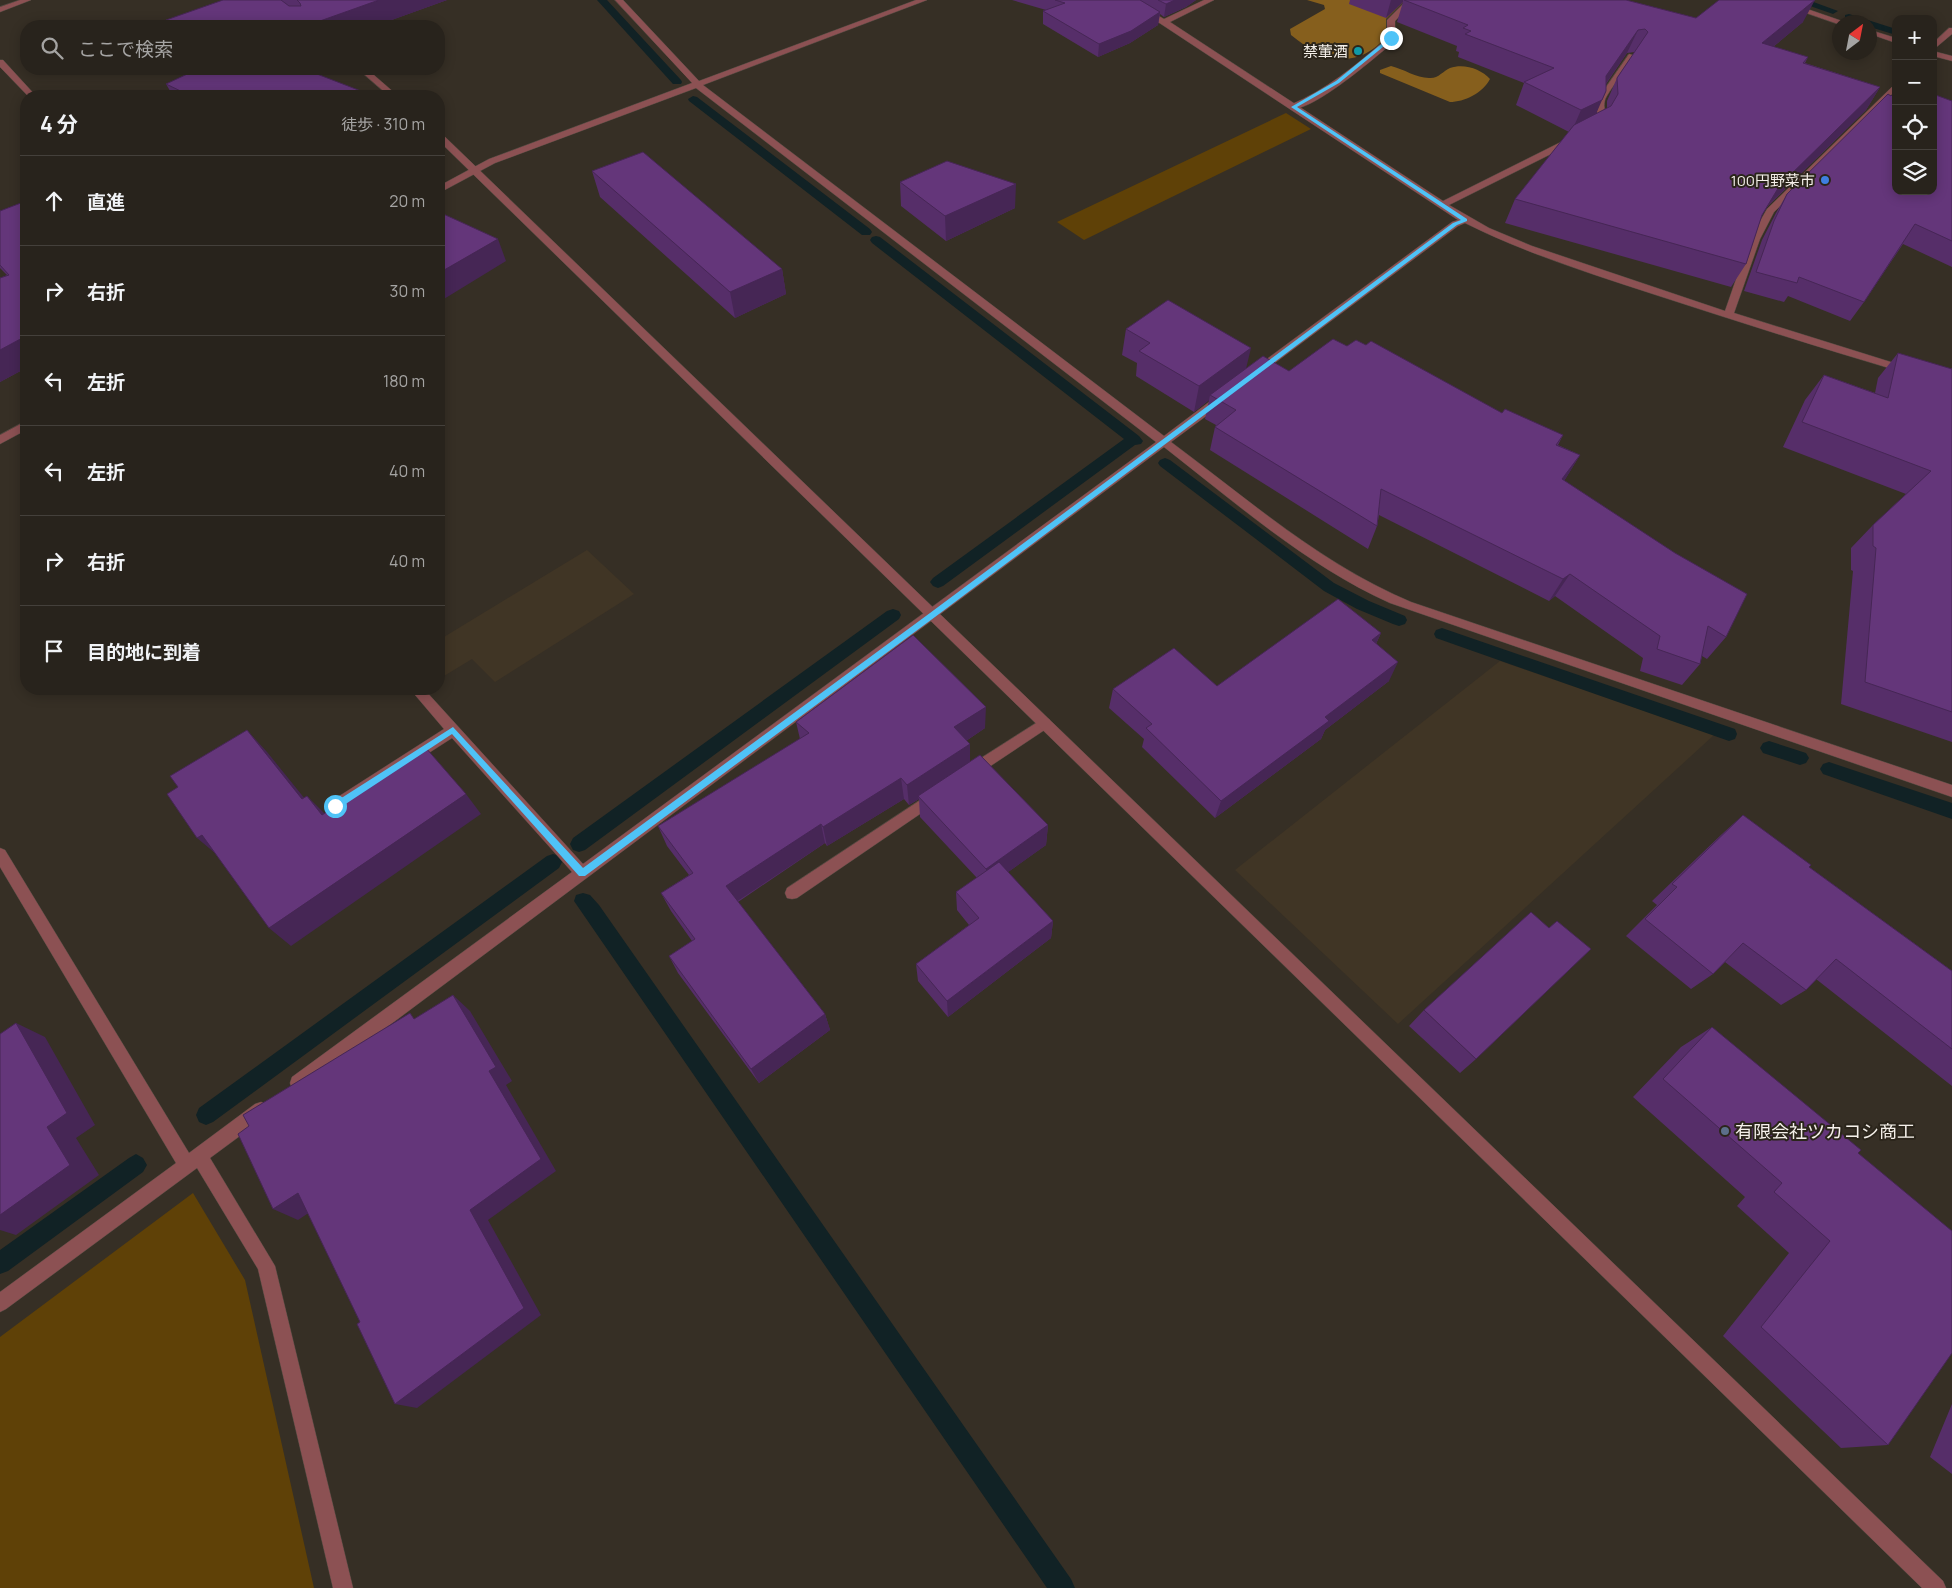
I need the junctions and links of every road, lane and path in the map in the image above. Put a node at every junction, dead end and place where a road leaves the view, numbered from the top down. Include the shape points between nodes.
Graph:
1 (27, 0) edge
2 (619, 0) edge
3 (923, 0) edge
4 (1125, 0) edge
5 (1210, 0) edge
6 (1411, 0) edge
7 (1773, 0) edge
8 (0, 10) edge
9 (1832, 19) edge
10 (1164, 22) junction
11 (1952, 30) edge
12 (1877, 34) edge
13 (1892, 40) edge
14 (1937, 44) edge
15 (1937, 54) edge
16 (1632, 56) edge
17 (1952, 59) edge
18 (0, 62) edge
19 (369, 75) edge
20 (698, 84) junction
21 (1892, 89) edge
22 (26, 90) edge
23 (387, 90) edge
24 (1293, 107) junction
25 (445, 142) edge
26 (475, 170) junction
27 (445, 187) edge
28 (1443, 205) junction
29 (1465, 220) junction
30 (1728, 316) junction
31 (1915, 373) edge
32 (1250, 377) edge
33 (1226, 395) edge
34 (20, 428) edge
35 (0, 440) edge
36 (1163, 442) junction
37 (932, 615) junction
38 (421, 695) edge
39 (1044, 723) junction
40 (453, 730) junction
41 (963, 778) edge
42 (946, 789) edge
43 (1952, 791) edge
44 (335, 806) edge
45 (0, 854) edge
46 (582, 873) junction
47 (792, 893) dead end
48 (287, 1091) edge
49 (271, 1103) edge
50 (193, 1161) junction
51 (0, 1303) edge
52 (343, 1588) edge
53 (1936, 1588) edge

1 - 8 street
2 - 20 street
3 - 20 street
4 - 10 street
5 - 10 street
6 - 24 street via 1391,20 1388,43 1338,82
7 - 9 street
10 - 24 street
11 - 14 street
12 - 13 street
15 - 17 street
16 - 28 street via 1602,100 1601,120 1584,133
18 - 22 street
19 - 23 street
20 - 26 street
20 - 36 street
21 - 30 street via 1770,211 1755,239
24 - 28 street
25 - 26 street
26 - 27 street
26 - 37 street
28 - 29 street
29 - 30 street via 1530,250
29 - 32 street via 1455,224
30 - 31 street
33 - 36 street
34 - 35 street
36 - 37 street
36 - 43 street via 1314,556 1373,591
37 - 39 street
37 - 46 street
38 - 40 street
39 - 41 street
39 - 53 street
40 - 44 street
40 - 46 street
42 - 47 street
45 - 50 street
46 - 48 street
49 - 50 street
50 - 51 street
50 - 52 street via 266,1266

